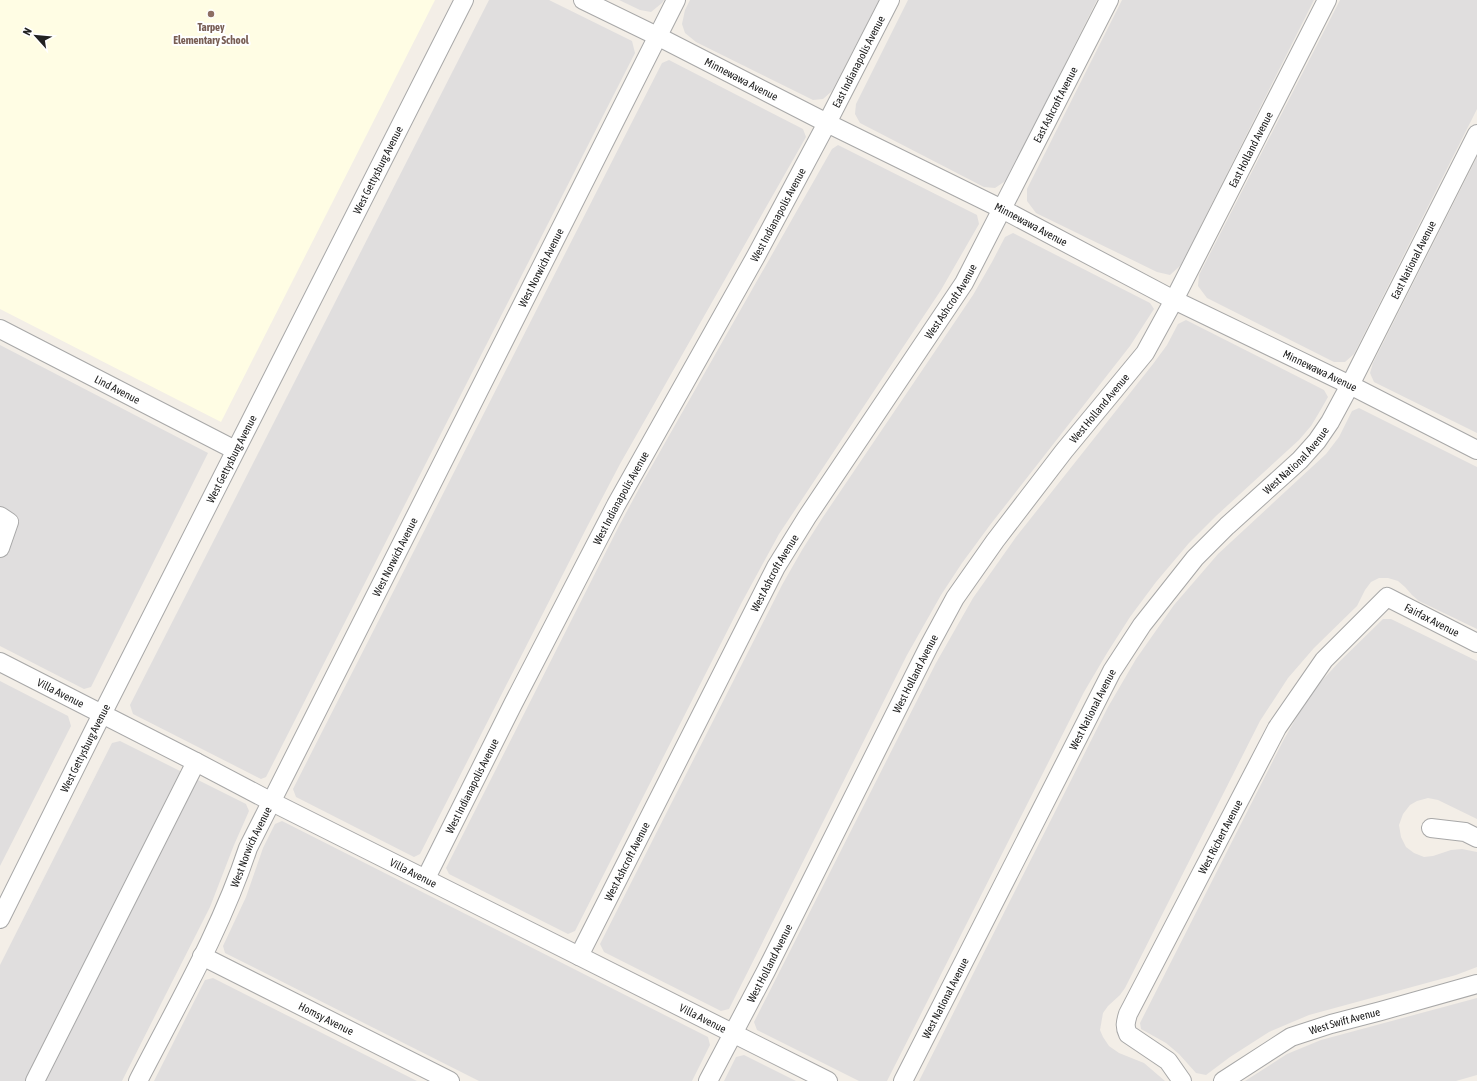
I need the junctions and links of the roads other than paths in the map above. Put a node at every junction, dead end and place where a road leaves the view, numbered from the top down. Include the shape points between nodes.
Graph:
1 (464, 0) edge
2 (583, 0) edge
3 (676, 0) edge
4 (890, 0) edge
5 (1109, 0) edge
6 (1327, 0) edge
7 (657, 36) junction
8 (827, 124) junction
9 (1477, 134) edge
10 (1002, 210) junction
11 (1174, 300) junction
12 (0, 329) edge
13 (1350, 385) junction
14 (235, 450) junction
15 (1477, 450) edge
16 (0, 516) edge
17 (0, 548) edge
18 (1387, 597) joint
19 (1477, 643) edge
20 (0, 662) edge
21 (102, 714) junction
22 (196, 762) junction
23 (272, 802) junction
24 (1431, 828) dead end
25 (1477, 838) edge
26 (426, 878) junction
27 (0, 919) edge
28 (202, 956) junction
29 (579, 956) junction
30 (1477, 984) edge
31 (733, 1032) junction
32 (35, 1081) edge
33 (138, 1081) edge
34 (450, 1081) edge
35 (708, 1081) edge
36 (828, 1081) edge
37 (903, 1081) edge
38 (1182, 1081) edge
39 (1223, 1081) edge

1 - 14 street, West Gettysburg Avenue
2 - 7 street, Minnewawa Avenue
3 - 7 street, West Norwich Avenue
4 - 8 street, East Indianapolis Avenue
5 - 10 street, East Ashcroft Avenue
6 - 11 street, East Holland Avenue
7 - 8 street, Minnewawa Avenue
7 - 23 street, West Norwich Avenue
8 - 10 street, Minnewawa Avenue
8 - 26 street, West Indianapolis Avenue via 616,505
9 - 13 street, East National Avenue
10 - 11 street, Minnewawa Avenue
10 - 29 street, West Ashcroft Avenue via 964,283 776,567
11 - 13 street, Minnewawa Avenue
11 - 31 street, West Holland Avenue via 1145,353 1064,451 955,598
12 - 14 street, Lind Avenue
13 - 15 street, Minnewawa Avenue
13 - 37 street, West National Avenue via 1317,441 1195,558 1142,625 1112,671
14 - 21 street, West Gettysburg Avenue
16 - 17 street via 9,522
18 - 19 street, Fairfax Avenue
18 - 38 street, West Richert Avenue via 1324,660 1277,728 1128,1014 1125,1023 1128,1034 1168,1061
20 - 21 street, Villa Avenue
21 - 22 street, Villa Avenue
21 - 27 street, West Gettysburg Avenue
22 - 23 street, Villa Avenue
22 - 32 street
23 - 26 street, Villa Avenue
23 - 28 street, West Norwich Avenue via 248,848 238,881
24 - 25 street via 1465,832
26 - 29 street, Villa Avenue
28 - 33 street, West Norwich Avenue
28 - 34 street, Homsy Avenue
29 - 31 street, Villa Avenue
30 - 39 street, West Swift Avenue via 1291,1037
31 - 35 street, West Holland Avenue
31 - 36 street, Villa Avenue

